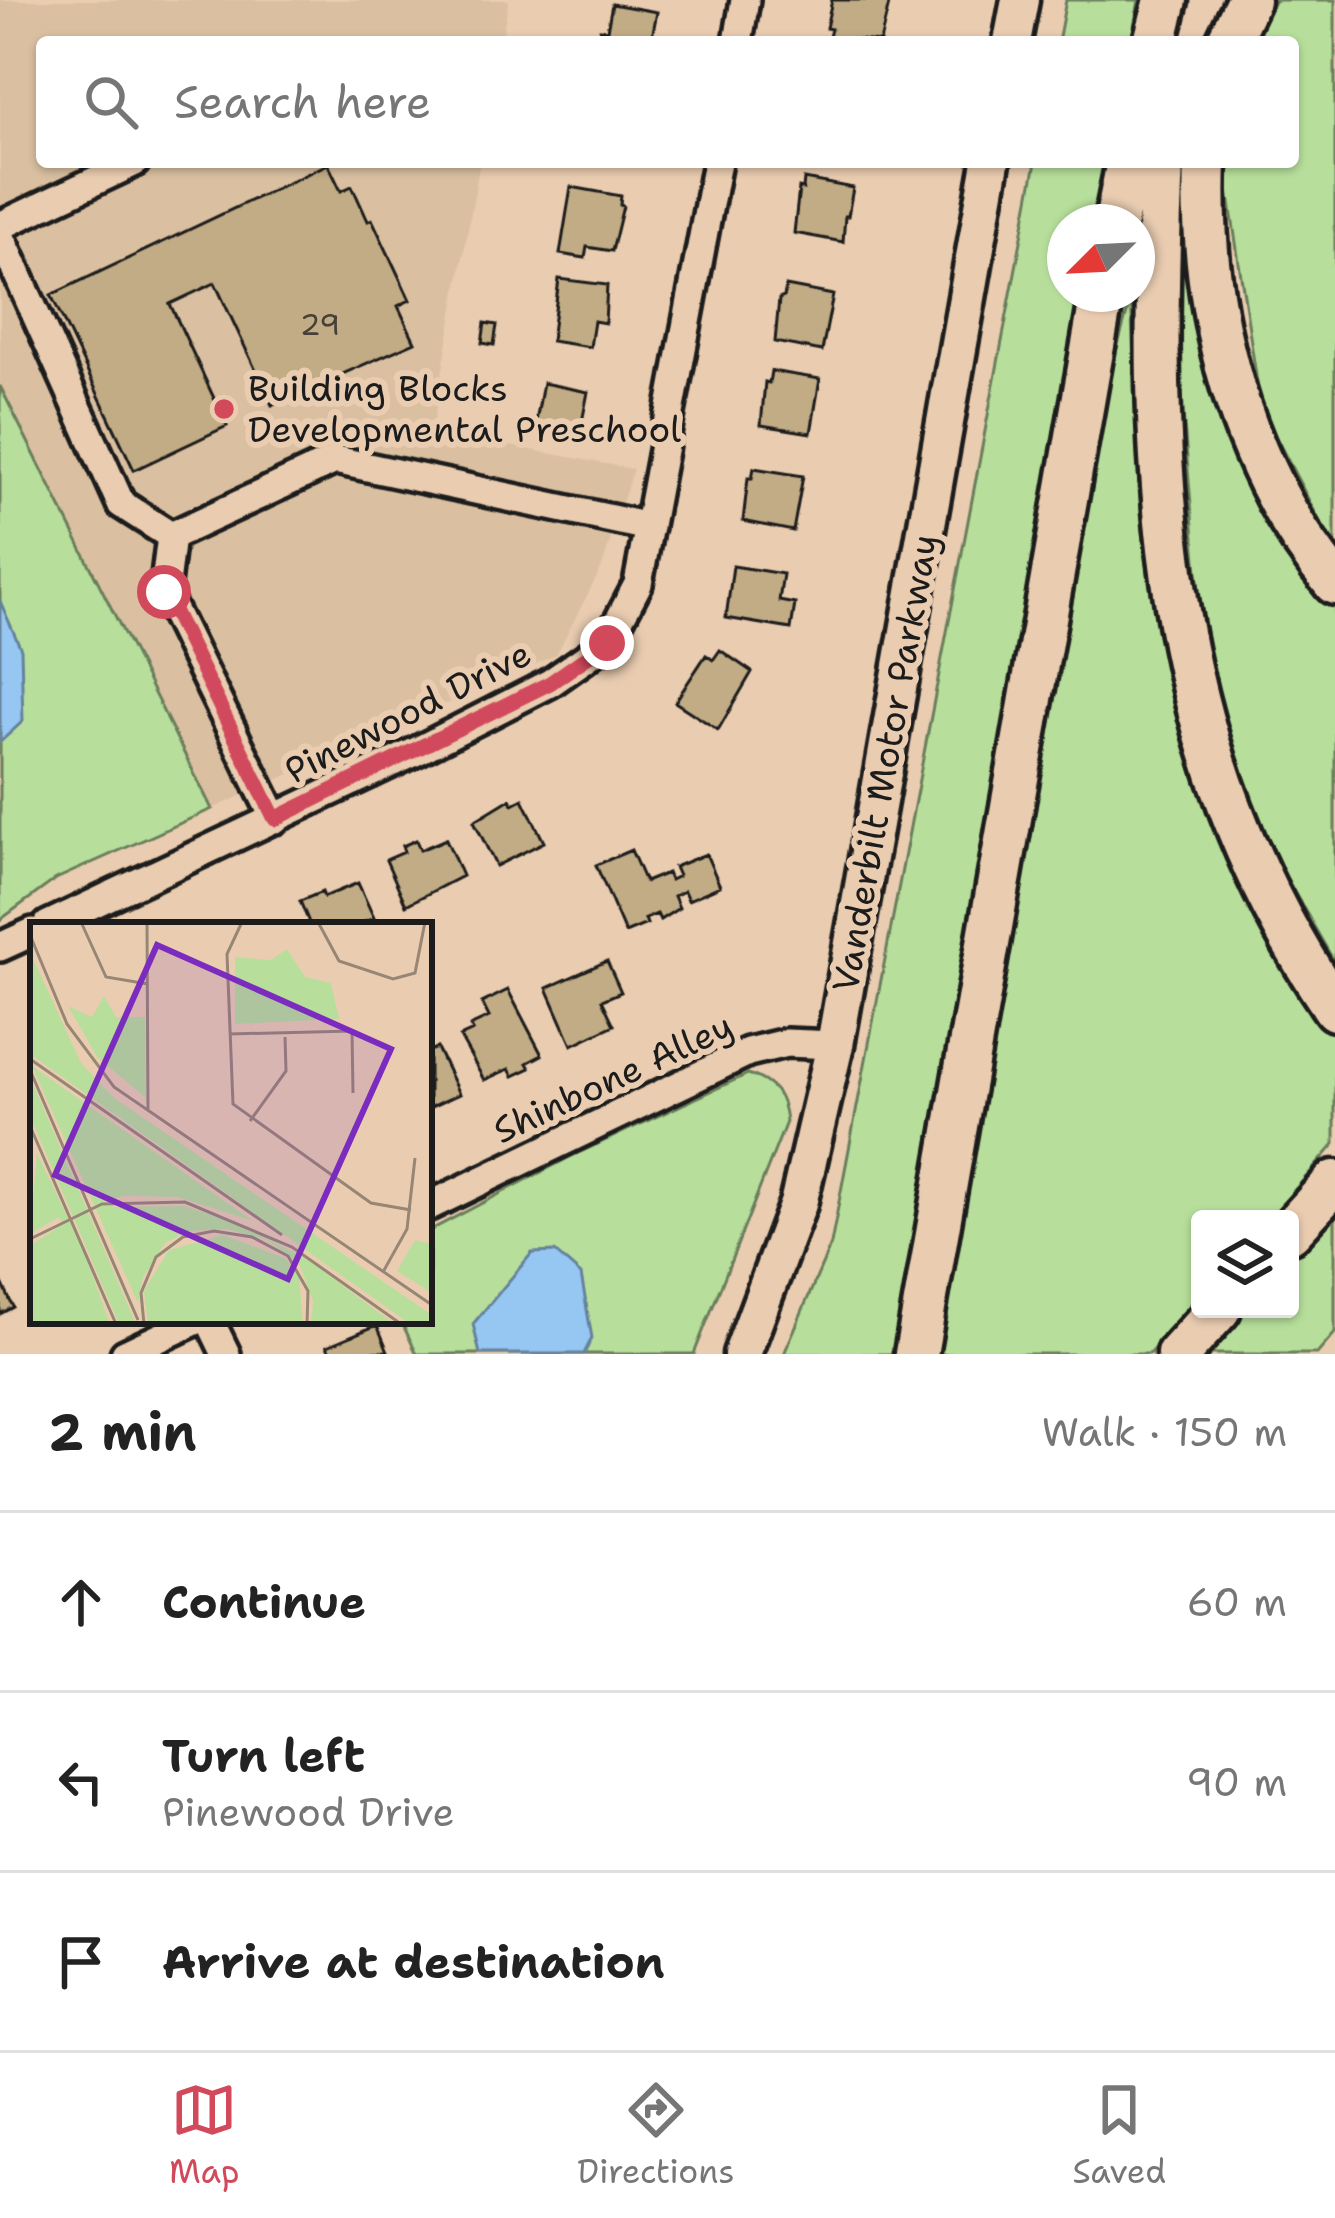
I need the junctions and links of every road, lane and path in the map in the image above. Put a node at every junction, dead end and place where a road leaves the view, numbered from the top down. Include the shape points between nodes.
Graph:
1 (745, 0) edge
2 (1020, 0) edge
3 (1166, 0) edge
4 (1176, 0) edge
5 (1248, 0) edge
6 (739, 36) edge
7 (1013, 36) edge
8 (1157, 36) edge
9 (1173, 36) edge
10 (1231, 36) edge
11 (123, 168) edge
12 (716, 168) edge
13 (990, 168) edge
14 (1127, 168) edge
15 (1162, 168) edge
16 (1204, 168) edge
17 (1120, 204) edge
18 (0, 231) edge
19 (1099, 312) edge
20 (649, 527) junction
21 (171, 536) junction
22 (1335, 583) edge
23 (275, 819) junction
24 (54, 922) edge
25 (30, 933) edge
26 (0, 947) edge
27 (1335, 1010) edge
28 (835, 1045) junction
29 (1335, 1183) edge
30 (432, 1205) edge
31 (1299, 1222) edge
32 (1211, 1318) edge
33 (189, 1324) edge
34 (211, 1324) edge
35 (124, 1354) edge
36 (226, 1354) edge
37 (742, 1354) edge
38 (916, 1354) edge
39 (1178, 1354) edge

1 - 6 street
2 - 7 main road
3 - 8 highway
4 - 9 highway
5 - 10 highway
11 - 18 street
12 - 20 street, Pinewood Drive
13 - 28 main road, Vanderbilt Motor Parkway
14 - 17 highway
15 - 27 highway via 1158,413 1169,569 1187,669 1253,865
16 - 22 highway via 1208,268 1235,392 1278,501
18 - 21 street via 121,504
19 - 38 highway
20 - 21 street via 334,460
20 - 23 street, Pinewood Drive via 638,584 607,643 550,683
21 - 23 street via 164,592
23 - 24 street, Pinewood Drive
25 - 26 street
28 - 30 street, Shinbone Alley via 748,1052
28 - 37 main road, Vanderbilt Motor Parkway via 798,1204
29 - 31 highway
32 - 39 highway
33 - 35 street
34 - 36 street

